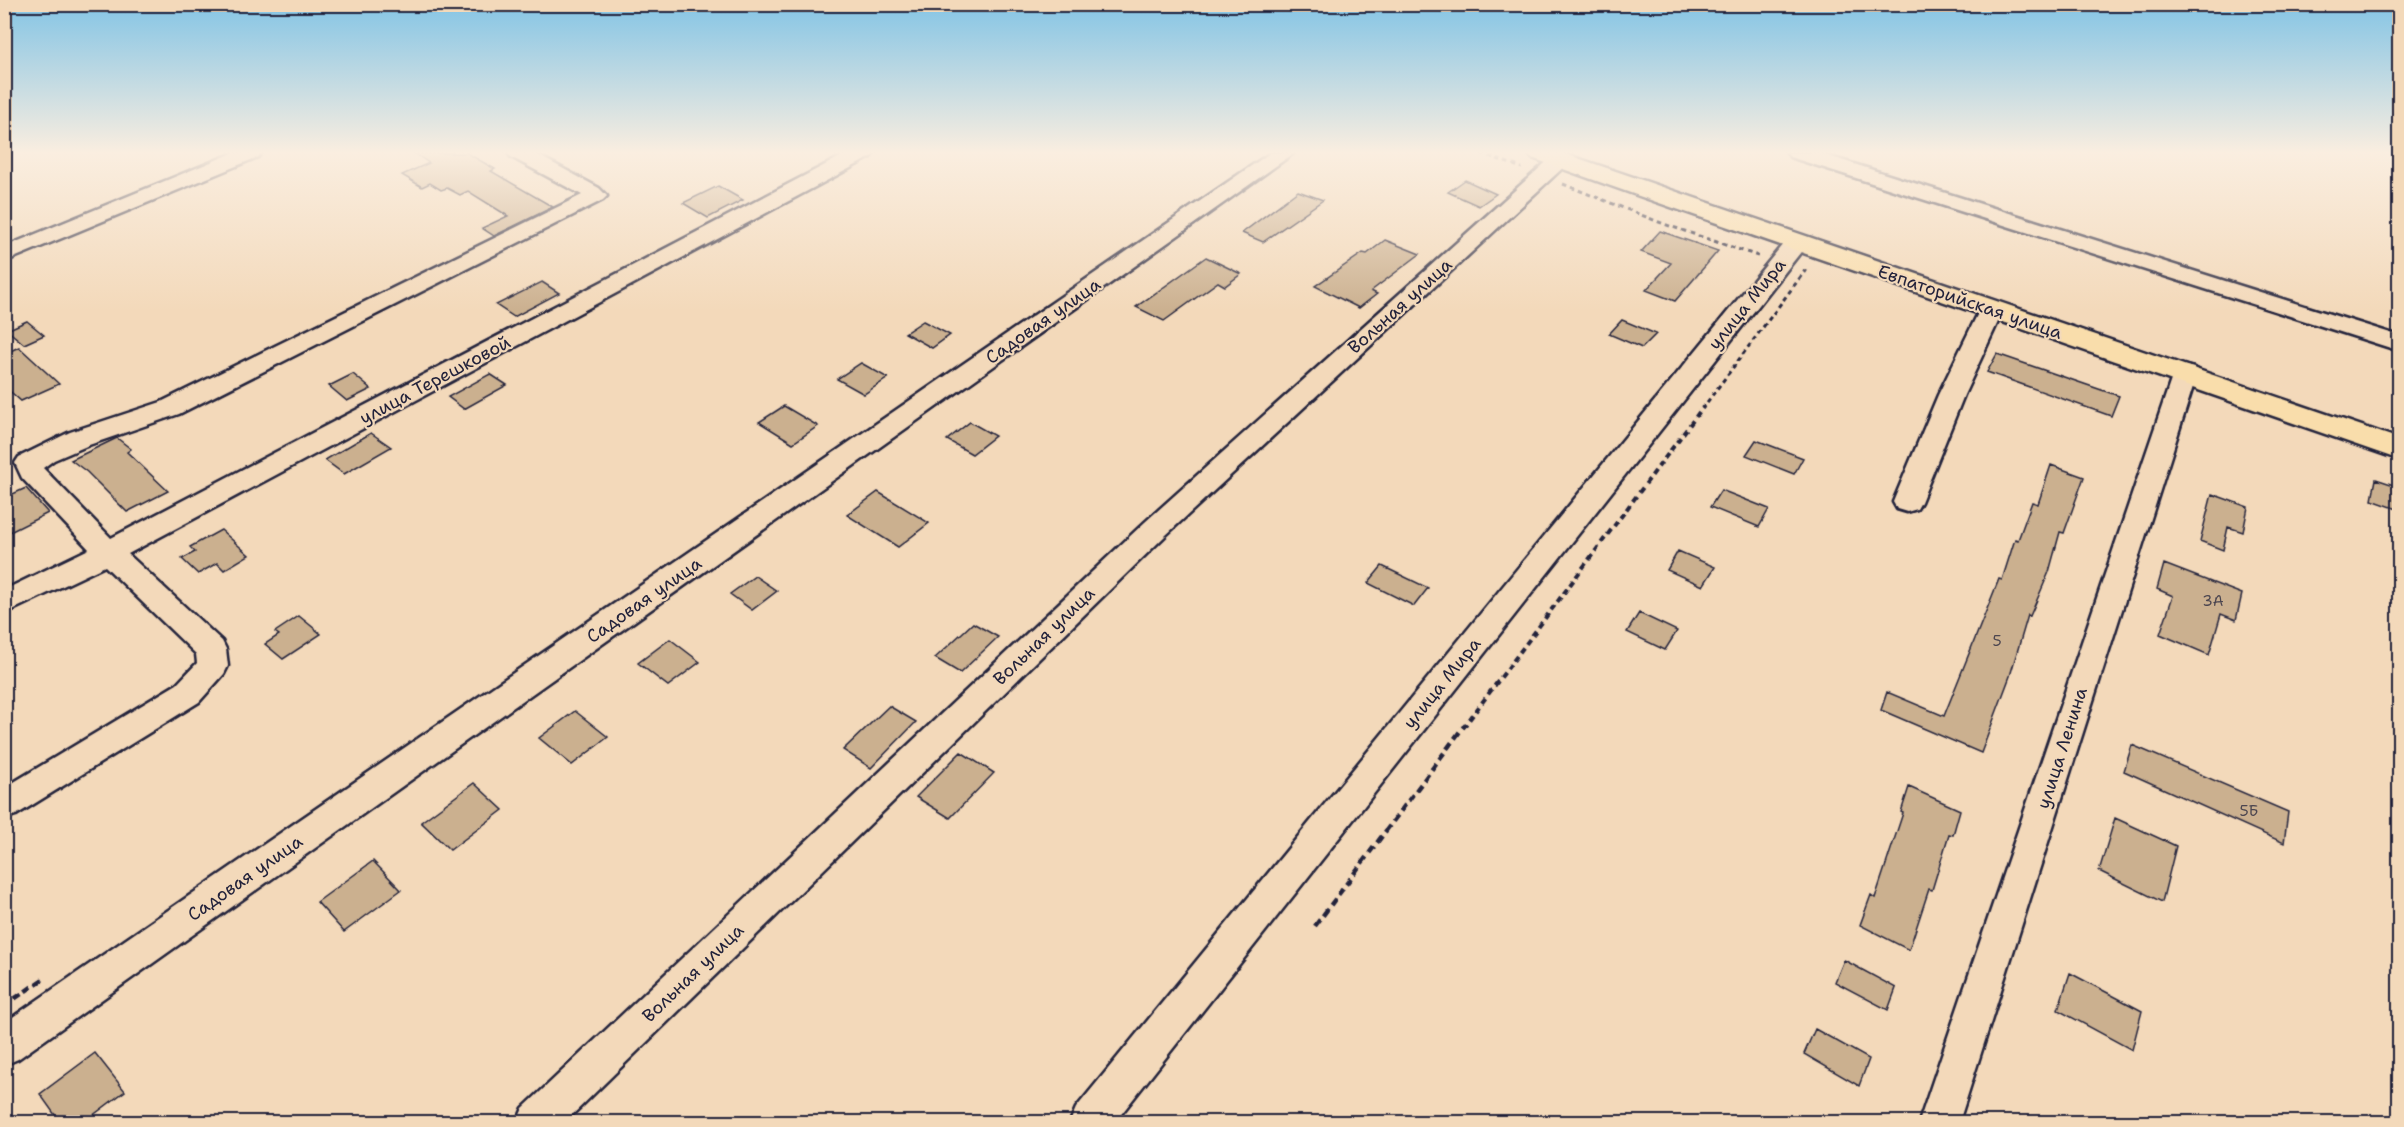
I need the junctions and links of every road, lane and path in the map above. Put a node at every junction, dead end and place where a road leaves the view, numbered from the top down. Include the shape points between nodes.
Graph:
1 (124, 206) edge
2 (577, 206) edge
3 (764, 206) edge
4 (1209, 206) edge
5 (1498, 206) edge
6 (1689, 206) edge
7 (1963, 206) edge
8 (1796, 243) junction
9 (4, 255) edge
10 (1992, 309) junction
11 (2400, 344) edge
12 (2185, 374) junction
13 (2400, 450) edge
14 (1907, 502) dead end
15 (108, 552) junction
16 (4, 603) edge
17 (4, 805) edge
18 (4, 1046) edge
19 (537, 1122) edge
20 (1089, 1122) edge
21 (1939, 1122) edge

1 - 9 street
2 - 15 street via 170,408 98,432 28,463 31,472
3 - 15 street, улица Терешковой
4 - 18 street, Садовая улица
5 - 19 street, Вольная улица
6 - 8 main road, Евпаторийская улица
7 - 11 street
8 - 10 main road, Евпаторийская улица
8 - 20 street, улица Мира
10 - 12 main road, Евпаторийская улица
10 - 14 street
12 - 13 main road, Евпаторийская улица
12 - 21 street, улица Ленина
15 - 16 street, улица Терешковой
15 - 17 street via 211,650 213,666 188,693

